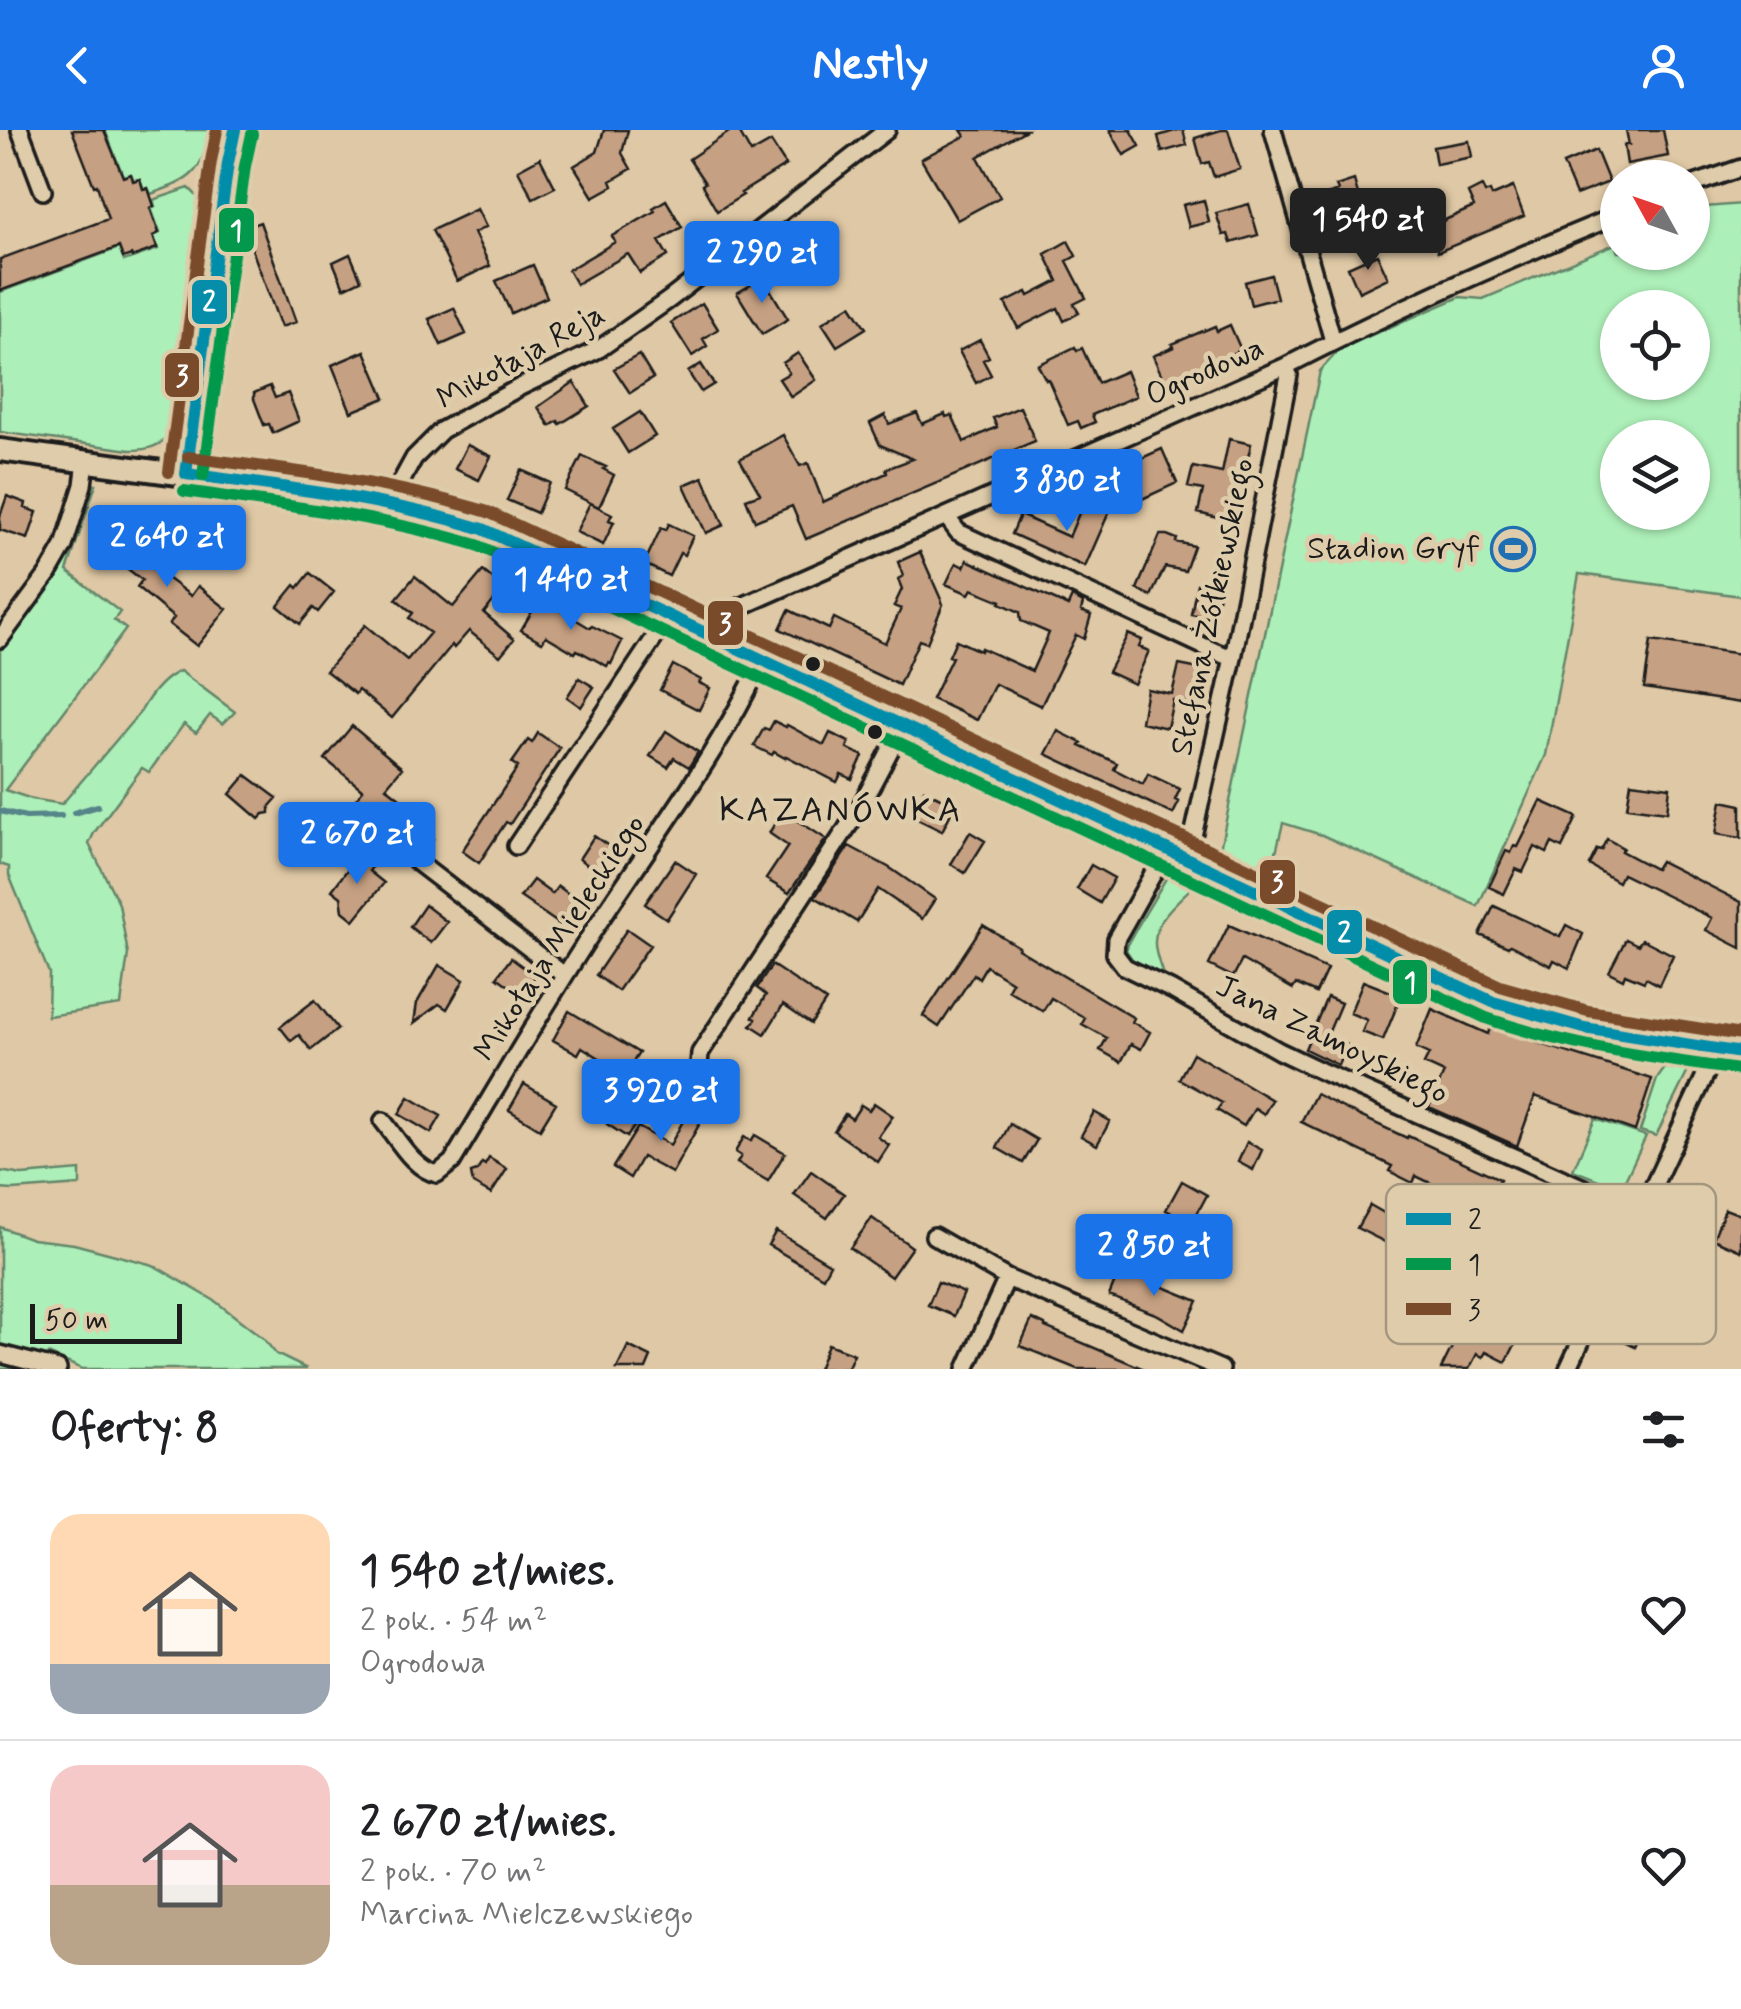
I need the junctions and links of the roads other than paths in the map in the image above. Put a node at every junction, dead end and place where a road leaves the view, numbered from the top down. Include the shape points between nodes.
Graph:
1 (20, 130) edge
2 (235, 130) edge
3 (1272, 130) edge
4 (880, 132) edge
5 (1741, 168) edge
6 (1710, 178) edge
7 (44, 191) dead end
8 (1600, 222) edge
9 (1333, 341) junction
10 (1286, 366) junction
11 (0, 450) edge
12 (86, 461) junction
13 (186, 474) junction
14 (393, 503) junction
15 (946, 516) junction
16 (670, 616) junction
17 (714, 637) junction
18 (0, 639) edge
19 (1233, 658) junction
20 (763, 659) junction
21 (903, 726) junction
22 (516, 846) dead end
23 (1176, 853) junction
24 (417, 862) dead end
25 (564, 975) junction
26 (1717, 1050) junction
27 (1741, 1053) edge
28 (710, 1078) dead end
29 (383, 1120) dead end
30 (1575, 1184) edge
31 (1654, 1184) edge
32 (934, 1236) dead end
33 (1007, 1278) junction
34 (1580, 1344) edge
35 (0, 1354) edge
36 (58, 1369) edge
37 (966, 1369) edge
38 (1221, 1369) edge
39 (1568, 1369) edge

1 - 7 street
2 - 13 street
3 - 9 street
4 - 14 street, Mikołaja Reja via 600,349 442,430 414,458
5 - 6 street
8 - 9 street, Ogrodowa
9 - 10 street, Ogrodowa
10 - 15 street, Ogrodowa
10 - 19 street, Stefana Żółkiewskiego
11 - 12 street
12 - 13 street
12 - 18 street via 64,546
13 - 14 street
14 - 16 street via 483,529
15 - 17 street, Ogrodowa via 740,606
15 - 19 street via 958,532
16 - 17 street
16 - 22 street
17 - 20 street
19 - 23 street, Stefana Żółkiewskiego via 1191,845
20 - 21 street
20 - 25 street, Mikołaja Mieleckiego via 696,780
21 - 23 street
21 - 28 street via 858,812 700,1053 698,1066
23 - 26 street via 1492,1002 1614,1035
23 - 30 street, Jana Zamoyskiego via 1116,939 1115,954 1125,967 1321,1071
24 - 25 street
25 - 29 street, Mikołaja Mieleckiego via 452,1162 437,1174 429,1172
26 - 27 street
26 - 31 street
32 - 33 street
33 - 37 street
33 - 38 street
34 - 39 street
35 - 36 street

